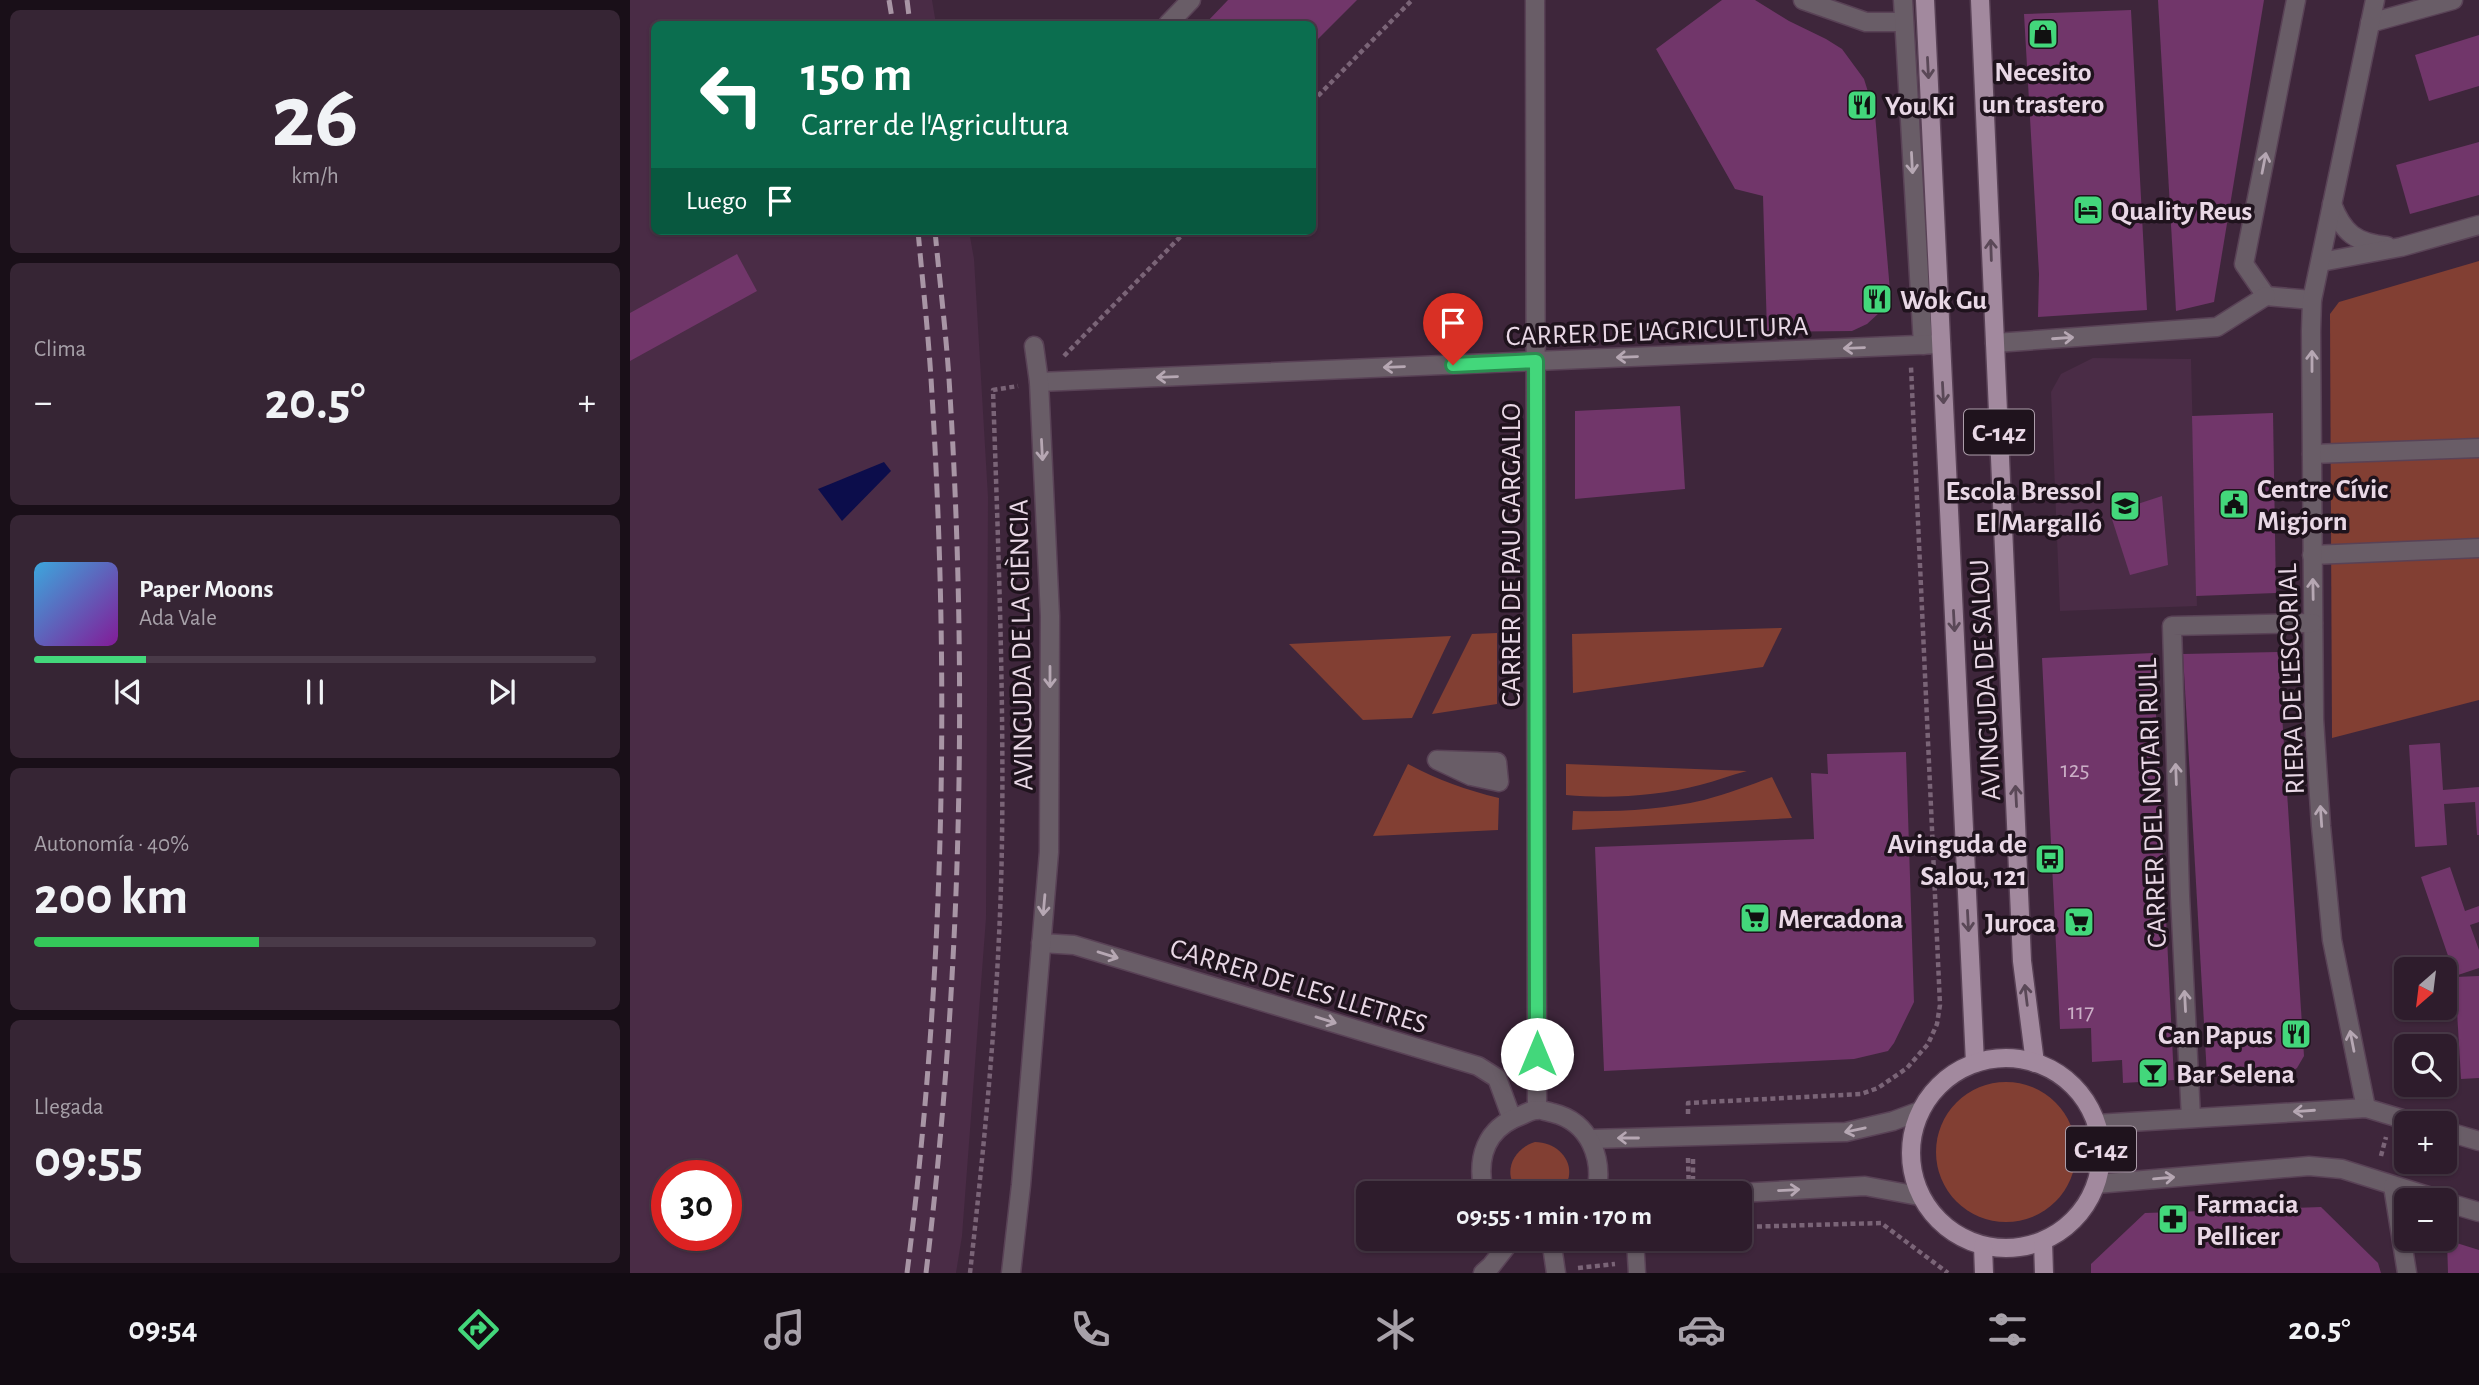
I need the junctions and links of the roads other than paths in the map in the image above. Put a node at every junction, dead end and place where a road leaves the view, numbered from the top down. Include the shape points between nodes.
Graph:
1 (1190, 0) edge
2 (1535, 0) edge
3 (1803, 0) edge
4 (1903, 0) edge
5 (1925, 0) edge
6 (1980, 0) edge
7 (2296, 0) edge
8 (2375, 0) edge
9 (2453, 0) edge
10 (1171, 21) edge
11 (1904, 22) junction
12 (2370, 23) junction
13 (2332, 204) junction
14 (2479, 225) edge
15 (2401, 247) junction
16 (2320, 262) junction
17 (2266, 296) junction
18 (2312, 300) junction
19 (1995, 343) junction
20 (1932, 345) junction
21 (1034, 346) dead end
22 (1536, 361) junction
23 (1039, 382) junction
24 (2479, 448) edge
25 (2312, 454) junction
26 (2479, 548) edge
27 (2312, 555) junction
28 (2313, 623) junction
29 (1041, 943) junction
30 (1975, 1063) junction
31 (2035, 1063) junction
32 (2366, 1108) junction
33 (1537, 1110) junction
34 (1920, 1111) junction
35 (2394, 1116) edge
36 (2191, 1118) junction
37 (1512, 1119) junction
38 (2096, 1124) junction
39 (2457, 1135) edge
40 (1590, 1139) junction
41 (2479, 1142) edge
42 (1481, 1181) edge
43 (1599, 1181) edge
44 (2096, 1184) junction
45 (2393, 1186) junction
46 (2400, 1188) edge
47 (1752, 1192) edge
48 (1919, 1196) junction
49 (2457, 1205) edge
50 (2479, 1212) edge
51 (2043, 1241) junction
52 (1983, 1245) junction
53 (1503, 1251) edge
54 (1553, 1251) edge
55 (1556, 1272) edge
56 (1011, 1273) edge
57 (1483, 1273) edge
58 (1984, 1273) edge
59 (2044, 1273) edge
60 (2407, 1273) edge

1 - 10 street
2 - 22 street, CARRER DE PAU GARGALLO
3 - 11 street via 1866,22
4 - 11 street
5 -> 20 main road, C-14z
19 -> 6 main road, AVINGUDA DE SALOU / C-14z
17 -> 7 street via 2245,264
8 - 12 street, RIERA DE L'ESCORIAL
9 - 12 street
11 -> 20 street
12 - 13 street, RIERA DE L'ESCORIAL
13 - 15 street via 2347,232 2365,243
13 - 16 street, RIERA DE L'ESCORIAL
14 - 15 street
15 - 16 street
16 - 18 street, RIERA DE L'ESCORIAL
17 - 18 street
19 -> 17 street via 2217,327
25 -> 18 street, RIERA DE L'ESCORIAL
31 -> 19 main road, AVINGUDA DE SALOU / C-14z via 2022,961
20 -> 22 street, CARRER DE L'AGRICULTURA
20 -> 30 main road, C-14z
21 - 23 street, AVINGUDA DE LA CIÈNCIA
22 -> 23 street, CARRER DE L'AGRICULTURA
22 - 33 street, CARRER DE PAU GARGALLO
23 -> 29 street, AVINGUDA DE LA CIÈNCIA via 1050,616 1049,852
24 - 25 street
25 - 27 street, RIERA DE L'ESCORIAL
26 - 27 street
28 -> 27 street, RIERA DE L'ESCORIAL
32 -> 28 street, RIERA DE L'ESCORIAL via 2332,940 2314,719
36 -> 28 street, CARRER DEL NOTARI RULL via 2172,626
29 -> 37 street, CARRER DE LES LLETRES via 1074,945 1478,1066 1497,1078
29 - 56 street, AVINGUDA DE LA CIÈNCIA
30 - 31 main road, C-14z via 2015,1059
30 - 34 main road, C-14z via 1944,1082
31 - 38 main road, C-14z via 2068,1082 2086,1101
32 - 35 street
32 -> 36 street
33 - 37 street
33 - 40 street via 1561,1115
34 -> 40 street via 1846,1132
34 - 48 main road, C-14z via 1912,1135 1911,1160
36 - 38 street
37 - 42 street via 1492,1135 1482,1154
38 - 44 main road, C-14z via 2101,1160
39 - 41 street
40 - 43 street
44 -> 45 street via 2309,1166 2342,1169
44 - 51 main road, C-14z via 2081,1212
45 - 46 street
45 - 60 street
47 -> 48 street via 1865,1186
48 - 52 main road, C-14z via 1951,1230
49 - 50 street
51 - 52 main road, C-14z via 2007,1249
51 - 59 main road
52 - 58 main road
53 - 57 street
54 - 55 street

